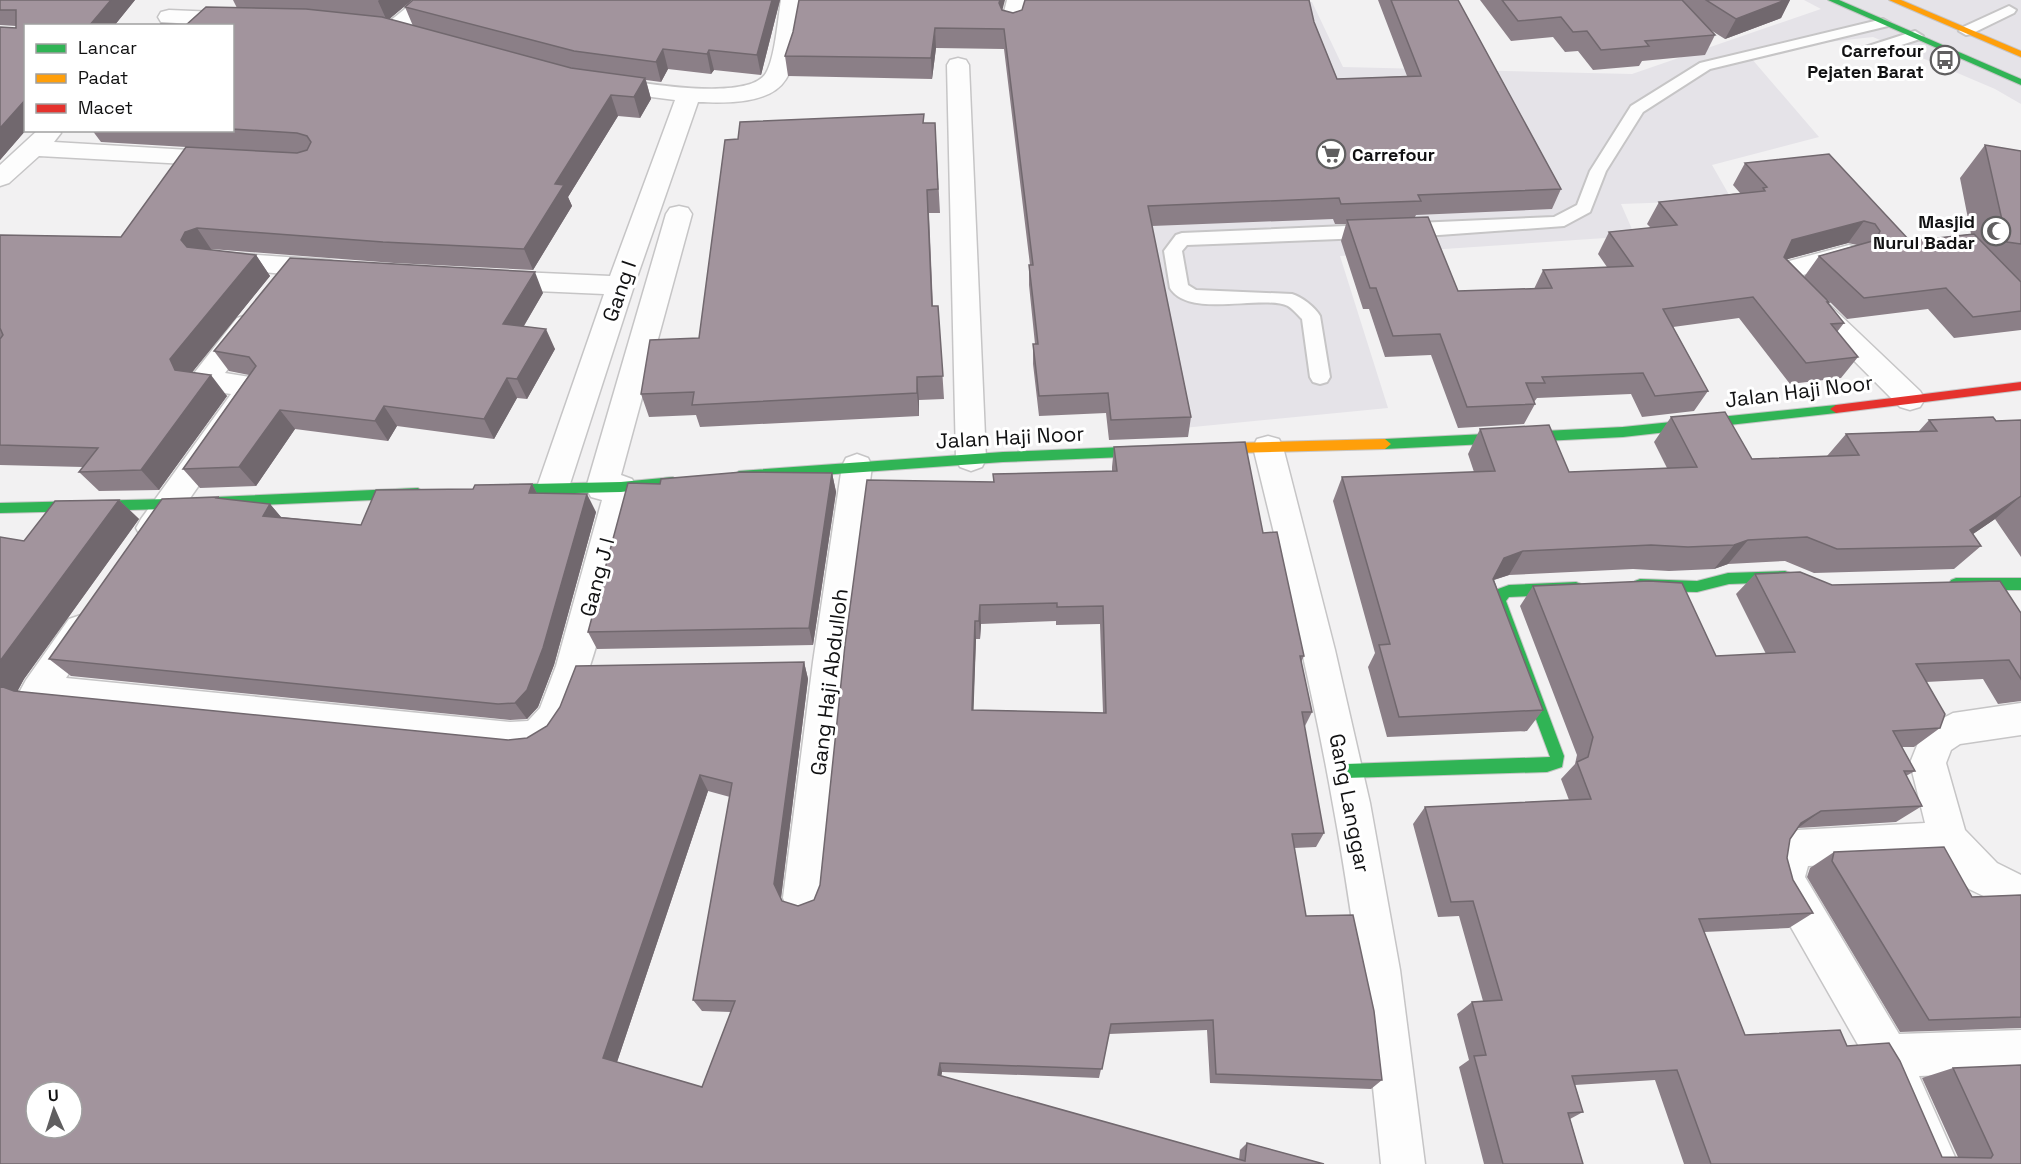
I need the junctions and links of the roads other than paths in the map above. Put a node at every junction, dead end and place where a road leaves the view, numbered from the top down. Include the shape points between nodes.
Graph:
1 (190, 0) edge
2 (429, 0) edge
3 (792, 0) edge
4 (1018, 0) edge
5 (1832, 0) edge
6 (1893, 0) edge
7 (1994, 3) dead end
8 (2015, 13) edge
9 (165, 21) edge
10 (260, 21) edge
11 (1883, 23) junction
12 (1012, 24) edge
13 (1966, 31) junction
14 (415, 36) edge
15 (1910, 38) junction
16 (1865, 52) dead end
17 (2021, 54) edge
18 (958, 64) dead end
19 (579, 81) edge
20 (2021, 82) edge
21 (689, 95) junction
22 (50, 132) edge
23 (34, 148) junction
24 (249, 161) edge
25 (0, 178) edge
26 (679, 214) dead end
27 (1849, 254) edge
28 (211, 260) edge
29 (295, 266) junction
30 (350, 271) edge
31 (465, 278) edge
32 (620, 286) junction
33 (1320, 377) dead end
34 (2021, 386) edge
35 (1910, 399) junction
36 (1268, 447) junction
37 (971, 459) junction
38 (857, 466) junction
39 (728, 478) edge
40 (692, 481) edge
41 (553, 487) junction
42 (612, 488) junction
43 (471, 491) edge
44 (436, 492) edge
45 (169, 504) junction
46 (0, 508) edge
47 (136, 551) edge
48 (1944, 584) edge
49 (2021, 584) edge
50 (1622, 585) edge
51 (1588, 587) edge
52 (1811, 589) edge
53 (97, 607) edge
54 (830, 662) junction
55 (795, 663) edge
56 (608, 665) edge
57 (573, 666) junction
58 (2021, 719) edge
59 (1345, 771) junction
60 (1949, 840) junction
61 (2021, 895) edge
62 (803, 898) dead end
63 (2021, 1052) edge
64 (1888, 1056) junction
65 (1403, 1164) edge
66 (1936, 1164) edge

1 - 9 street
2 - 14 street via 382,29
3 - 21 street via 776,76 763,89 739,95
4 - 12 street
5 - 11 street
6 - 13 street
7 - 8 lane
8 - 13 lane
9 - 10 street
11 - 15 street
11 - 33 lane via 1705,66 1637,109 1598,171 1584,208 1558,222 1182,239 1173,251 1179,288 1207,298 1292,300 1311,316
13 - 17 street
15 - 16 lane
15 - 20 street
18 - 37 street
19 - 21 street
21 - 32 street, Gang I
22 - 23 street
23 - 24 street
23 - 25 street
26 - 42 street, Gang J I
27 - 35 street via 1787,270 1785,278
28 - 29 street
29 - 30 street
29 - 45 street via 202,381 253,386
31 - 32 street
32 - 41 street, Gang I
34 - 35 street, Jalan Haji Noor
35 - 36 street, Jalan Haji Noor via 1624,432 1372,446
36 - 37 street, Jalan Haji Noor
36 - 59 street, Gang Langgar
37 - 38 street, Jalan Haji Noor
38 - 39 street, Jalan Haji Noor
38 - 54 street, Gang Haji Abdulloh
40 - 42 street
41 - 42 street
41 - 43 street
42 - 57 street, Gang J I
44 - 45 street
45 - 46 street
45 - 47 street
48 - 49 street
50 - 52 street via 1720,584 1728,579 1785,576
51 - 59 street via 1509,591 1500,596 1557,762
53 - 57 street, Gang J I via 38,691 510,738 537,736 554,717
54 - 55 street
54 - 62 street, Gang Haji Abdulloh
56 - 57 street
58 - 60 street via 1953,729 1937,739 1928,763
59 - 65 street, Gang Langgar via 1390,1038
60 - 61 street via 1983,876
60 - 64 street via 1798,849 1786,863 1786,880
63 - 64 street
64 - 66 street

